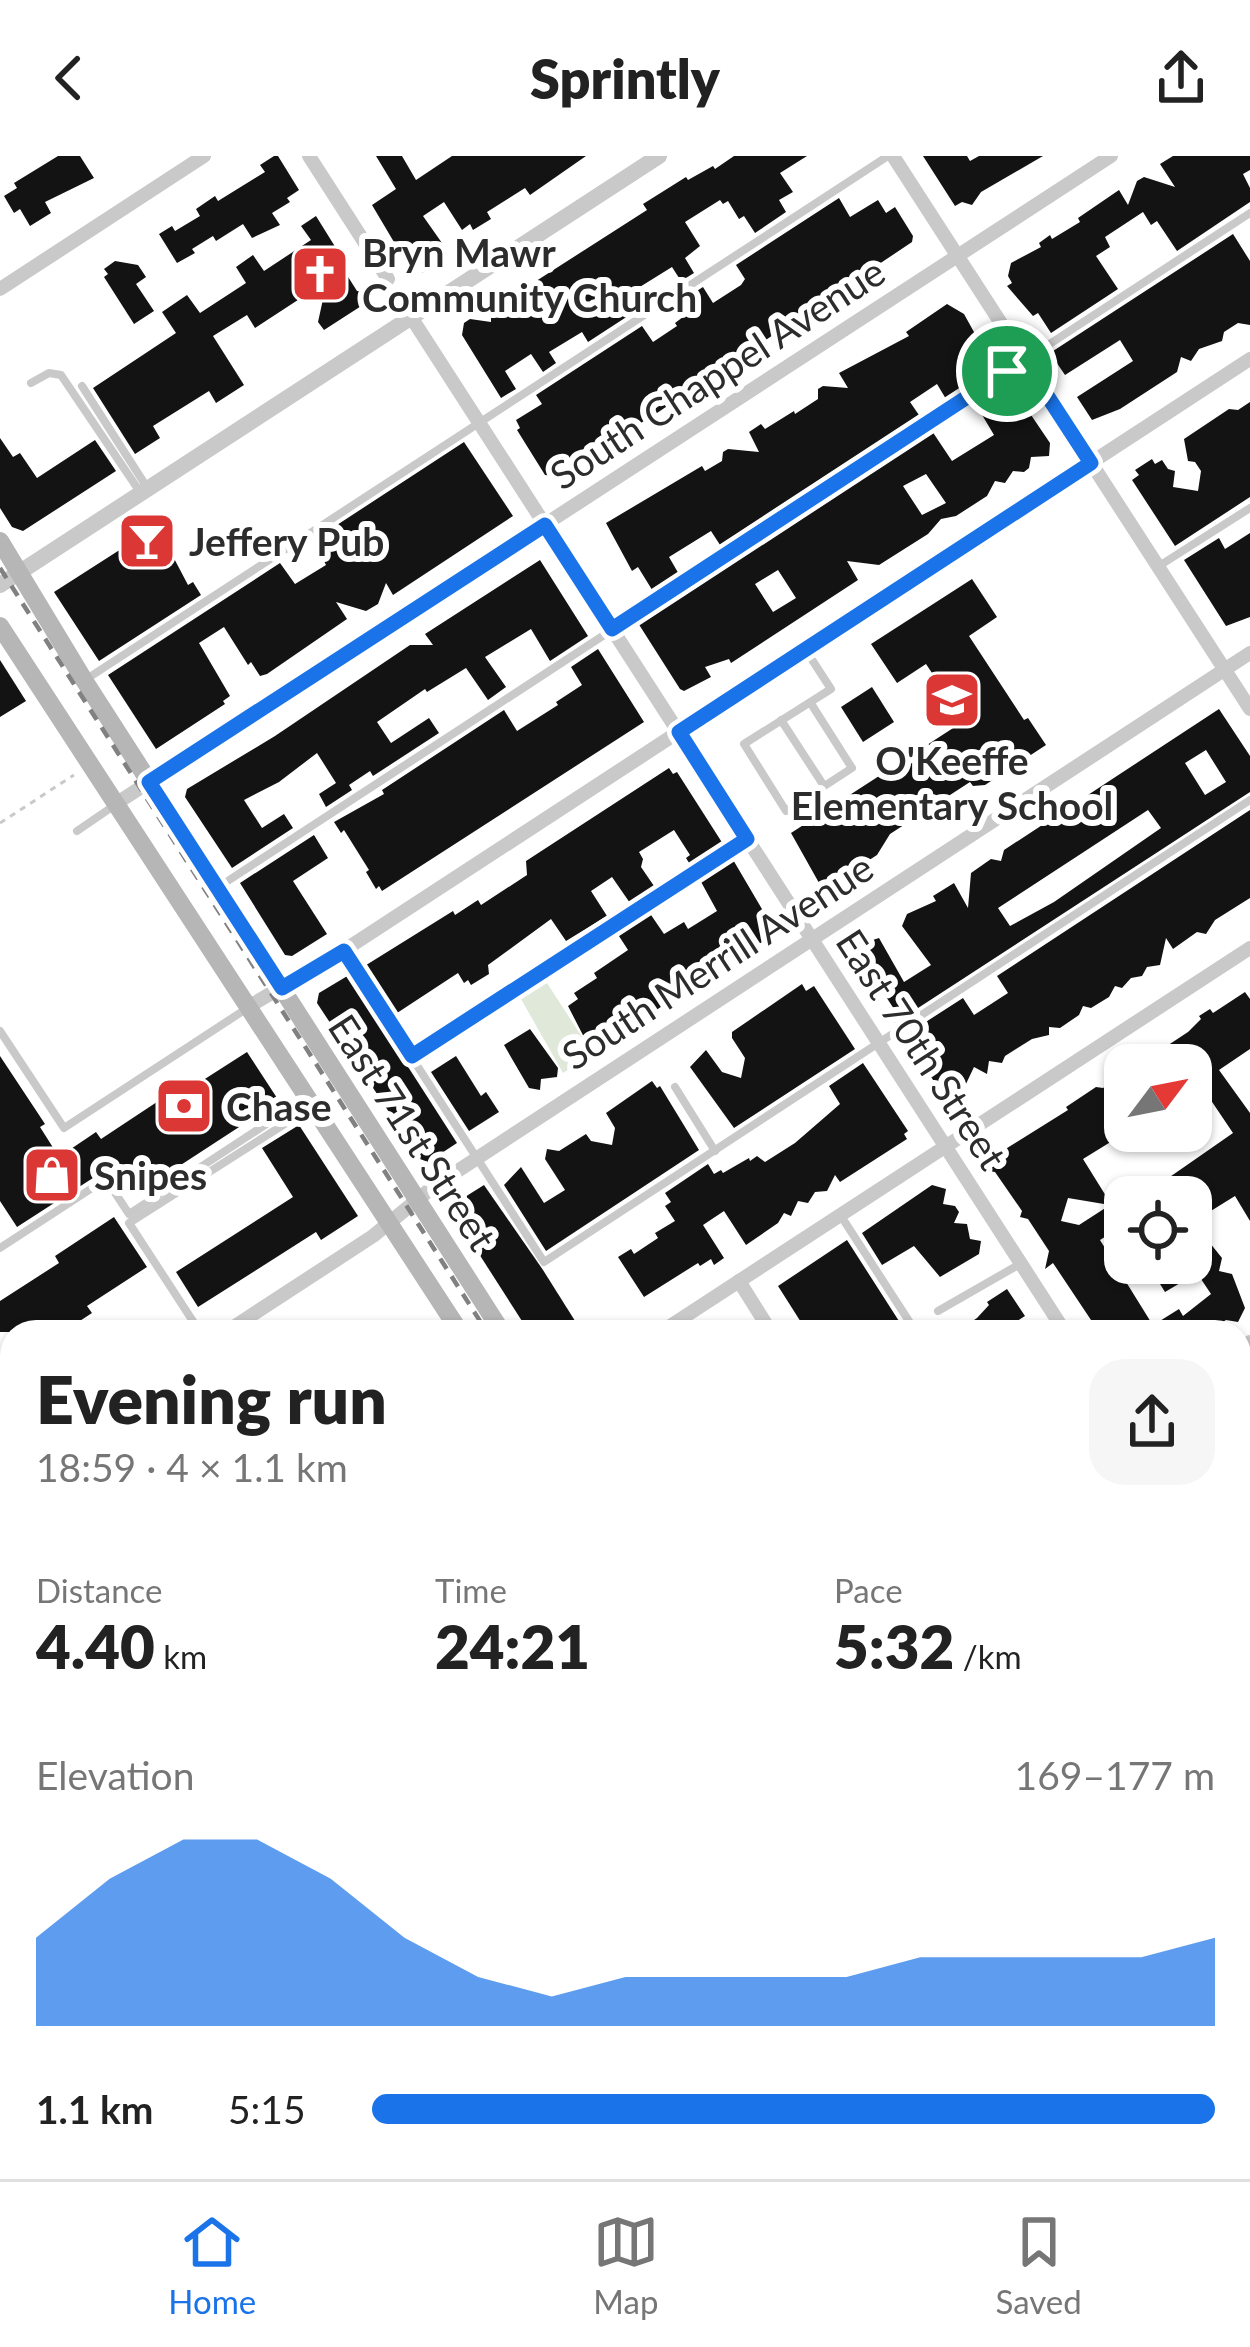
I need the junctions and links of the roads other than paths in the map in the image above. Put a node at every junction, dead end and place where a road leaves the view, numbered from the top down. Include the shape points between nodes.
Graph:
1 (204, 156) edge
2 (309, 156) edge
3 (659, 156) edge
4 (890, 156) edge
5 (1112, 156) edge
6 (1250, 212) edge
7 (958, 256) junction
8 (388, 279) dead end
9 (0, 289) edge
10 (411, 317) junction
11 (1250, 359) edge
12 (1024, 360) junction
13 (31, 383) dead end
14 (82, 386) dead end
15 (479, 422) junction
16 (1091, 463) junction
17 (144, 491) junction
18 (1250, 508) edge
19 (545, 525) junction
20 (0, 541) edge
21 (1158, 567) junction
22 (20, 572) junction
23 (0, 585) edge
24 (0, 626) edge
25 (612, 629) junction
26 (806, 649) junction
27 (1250, 652) edge
28 (1224, 669) junction
29 (84, 680) junction
30 (810, 702) junction
31 (1250, 710) edge
32 (781, 720) junction
33 (679, 732) junction
34 (149, 782) junction
35 (824, 786) junction
36 (1250, 800) edge
37 (117, 803) junction
38 (76, 831) dead end
39 (747, 839) junction
40 (217, 888) junction
41 (812, 939) junction
42 (1250, 948) edge
43 (344, 951) junction
44 (282, 988) junction
45 (248, 1007) junction
46 (0, 1030) edge
47 (879, 1043) junction
48 (412, 1056) junction
49 (674, 1087) dead end
50 (311, 1101) junction
51 (946, 1146) junction
52 (715, 1150) junction
53 (478, 1158) junction
54 (418, 1200) junction
55 (840, 1215) junction
56 (388, 1223) junction
57 (0, 1248) edge
58 (1021, 1263) junction
59 (739, 1282) junction
60 (938, 1311) dead end
61 (192, 1320) edge
62 (244, 1320) edge
63 (449, 1320) edge
64 (494, 1320) edge
65 (680, 1320) edge
66 (763, 1320) edge
67 (908, 1320) edge
68 (1057, 1320) edge

1 - 9 street
2 - 8 street
3 - 10 street
4 - 7 street
4 - 15 lane
5 - 7 street, South Chappel Avenue
6 - 12 lane
7 - 12 street
7 - 19 street, South Chappel Avenue
10 - 15 street, East 70th Street
10 - 17 street
11 - 16 street
12 - 16 street
12 - 25 lane
13 - 17 lane via 61,375
14 - 17 lane
15 - 19 street, East 70th Street
15 - 29 lane
16 - 21 street
16 - 26 street
17 - 22 street
18 - 21 lane
19 - 25 street, East 70th Street
19 - 34 street, South Chappel Avenue
20 - 22 main road, East 71st Street
21 - 28 street
22 - 23 street
22 - 29 main road, East 71st Street
24 - 37 main road, East 71st Street
25 - 33 street, East 70th Street
25 - 40 lane
26 - 30 lane via 830,689
26 - 33 street
27 - 28 street, South Merrill Avenue
28 - 31 street
28 - 41 street, South Merrill Avenue
29 - 34 main road, East 71st Street
30 - 32 lane
30 - 35 lane via 852,768
32 - 35 lane
32 - 35 lane via 744,744 786,811
33 - 39 street, East 70th Street
33 - 43 street
34 - 37 street, South Chappel Avenue
34 - 40 main road, East 71st Street
36 - 47 lane
37 - 38 lane
37 - 45 main road, East 71st Street
39 - 41 street, East 70th Street
39 - 48 lane
40 - 44 main road, East 71st Street
41 - 47 street, East 70th Street
41 - 53 street, South Merrill Avenue
42 - 51 street
43 - 44 street
43 - 48 lane
44 - 45 street
44 - 54 main road, East 71st Street
45 - 46 lane via 64,1128
45 - 50 main road, East 71st Street
47 - 51 street, East 70th Street
47 - 52 lane
48 - 53 lane
49 - 52 lane
50 - 56 main road, East 71st Street
50 - 57 lane via 129,1214 106,1179
50 - 61 lane via 129,1223
51 - 55 street
51 - 58 street, East 70th Street
52 - 53 lane via 544,1262
53 - 54 street, South Merrill Avenue
54 - 56 street, South Merrill Avenue
54 - 64 main road, East 71st Street
55 - 59 street
55 - 67 lane
56 - 62 street, South Merrill Avenue
56 - 63 main road, East 71st Street
58 - 60 lane
58 - 68 street, East 70th Street
59 - 65 street
59 - 66 street

